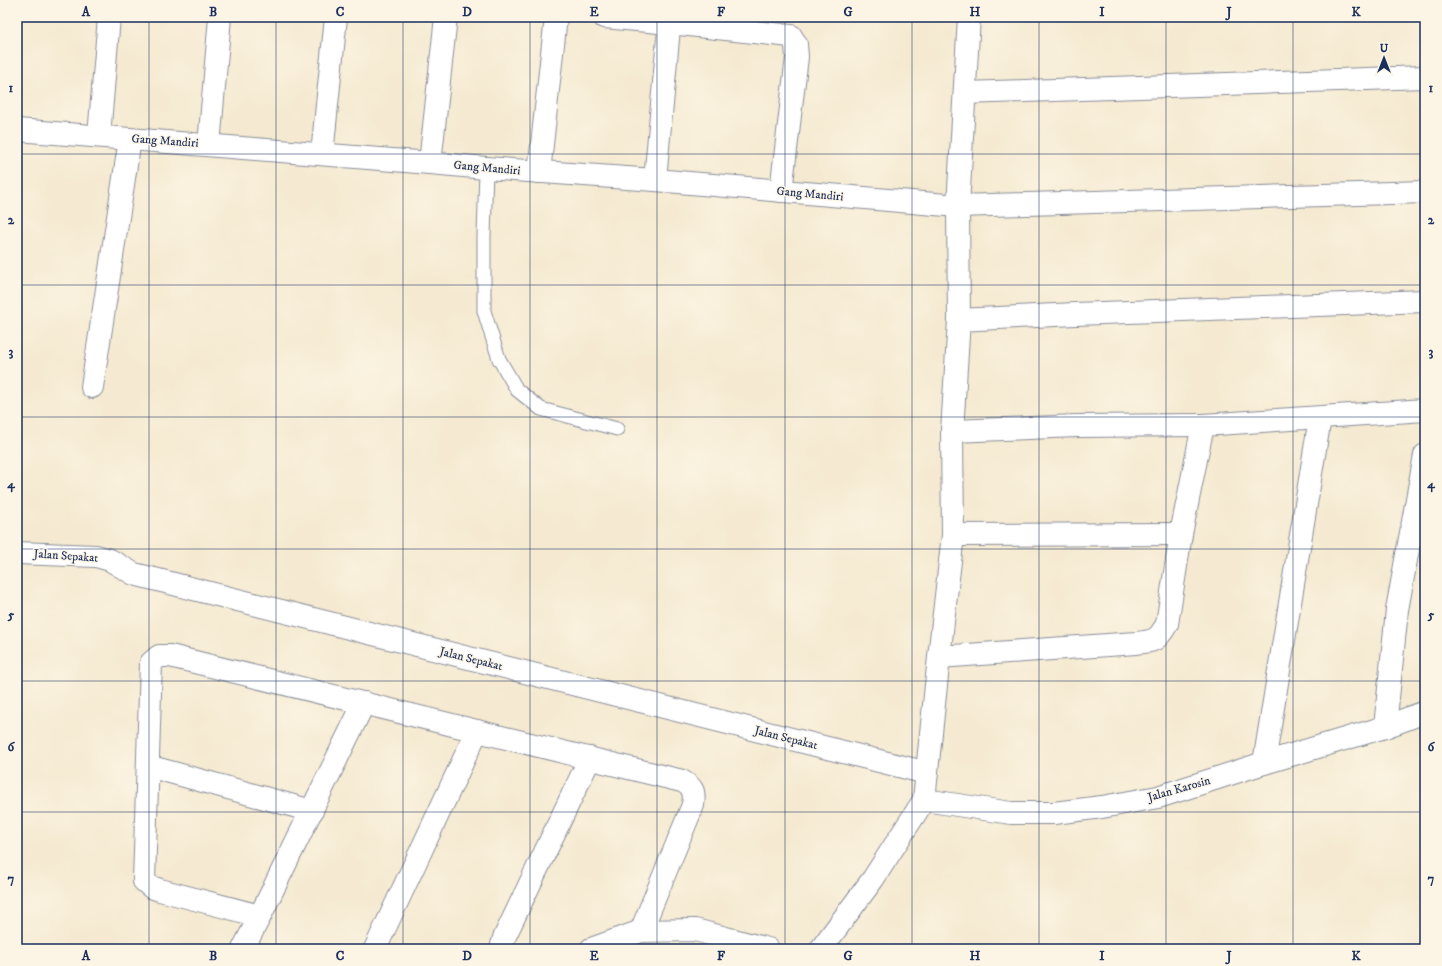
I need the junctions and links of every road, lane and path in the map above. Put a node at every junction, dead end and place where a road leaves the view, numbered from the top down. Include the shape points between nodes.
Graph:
1 (109, 17) edge
2 (220, 17) edge
3 (336, 17) edge
4 (446, 17) edge
5 (556, 17) edge
6 (604, 17) edge
7 (969, 17) edge
8 (670, 20) edge
9 (1425, 77) edge
10 (965, 93) junction
11 (17, 130) edge
12 (100, 136) junction
13 (130, 139) junction
14 (209, 145) junction
15 (322, 154) junction
16 (430, 163) junction
17 (486, 168) junction
18 (539, 172) junction
19 (655, 180) junction
20 (780, 191) junction
21 (1425, 192) edge
22 (958, 206) junction
23 (1425, 301) edge
24 (959, 320) junction
25 (92, 387) dead end
26 (1425, 410) edge
27 (1320, 418) junction
28 (1203, 425) junction
29 (617, 429) dead end
30 (952, 431) junction
31 (1425, 455) edge
32 (1181, 534) junction
33 (953, 535) junction
34 (17, 553) edge
35 (939, 657) junction
36 (364, 703) junction
37 (1425, 712) edge
38 (1385, 727) junction
39 (477, 731) junction
40 (590, 758) junction
41 (1264, 763) junction
42 (148, 766) junction
43 (927, 773) junction
44 (924, 800) junction
45 (312, 811) junction
46 (260, 916) junction
47 (641, 931) junction
48 (244, 949) edge
49 (375, 949) edge
50 (501, 949) edge
51 (591, 949) edge
52 (768, 949) edge
53 (822, 949) edge

1 - 12 street
2 - 14 street
3 - 15 street
4 - 16 street
5 - 18 street
6 - 8 street
7 - 10 street
8 - 19 street
8 - 20 street via 791,36 796,44 797,58
9 - 10 street
10 - 22 street
11 - 12 street, Gang Mandiri
12 - 13 street, Gang Mandiri
13 - 14 street, Gang Mandiri
13 - 25 street
14 - 15 street, Gang Mandiri
15 - 16 street, Gang Mandiri
16 - 17 street, Gang Mandiri
17 - 18 street, Gang Mandiri
17 - 29 lane via 484,311 499,359 517,390 541,409
18 - 19 street, Gang Mandiri
19 - 20 street, Gang Mandiri
20 - 22 street, Gang Mandiri
21 - 22 street, Gang Mandiri
22 - 24 street
23 - 24 street
24 - 30 street
26 - 27 street
27 - 28 street
27 - 41 street
28 - 30 street via 1077,426
28 - 32 street
30 - 33 street
31 - 38 street via 1397,610
32 - 33 street
32 - 35 street via 1167,624 1160,636 1152,641
33 - 35 street
34 - 43 street, Jalan Sepakat via 96,556 110,560 134,574
35 - 43 street
36 - 39 street
36 - 42 street via 170,656 159,656 151,663
36 - 45 street
37 - 38 street, Jalan Karosin
38 - 41 street, Jalan Karosin
39 - 40 street
39 - 49 street
40 - 47 street via 682,781 689,785 694,793 693,805
40 - 50 street
41 - 44 street, Jalan Karosin via 1158,797 1054,813 1011,813
42 - 45 street
42 - 46 street via 144,881 160,890
43 - 44 street
44 - 53 street via 873,879
45 - 46 street
46 - 48 street
47 - 51 street
47 - 52 street via 695,930

